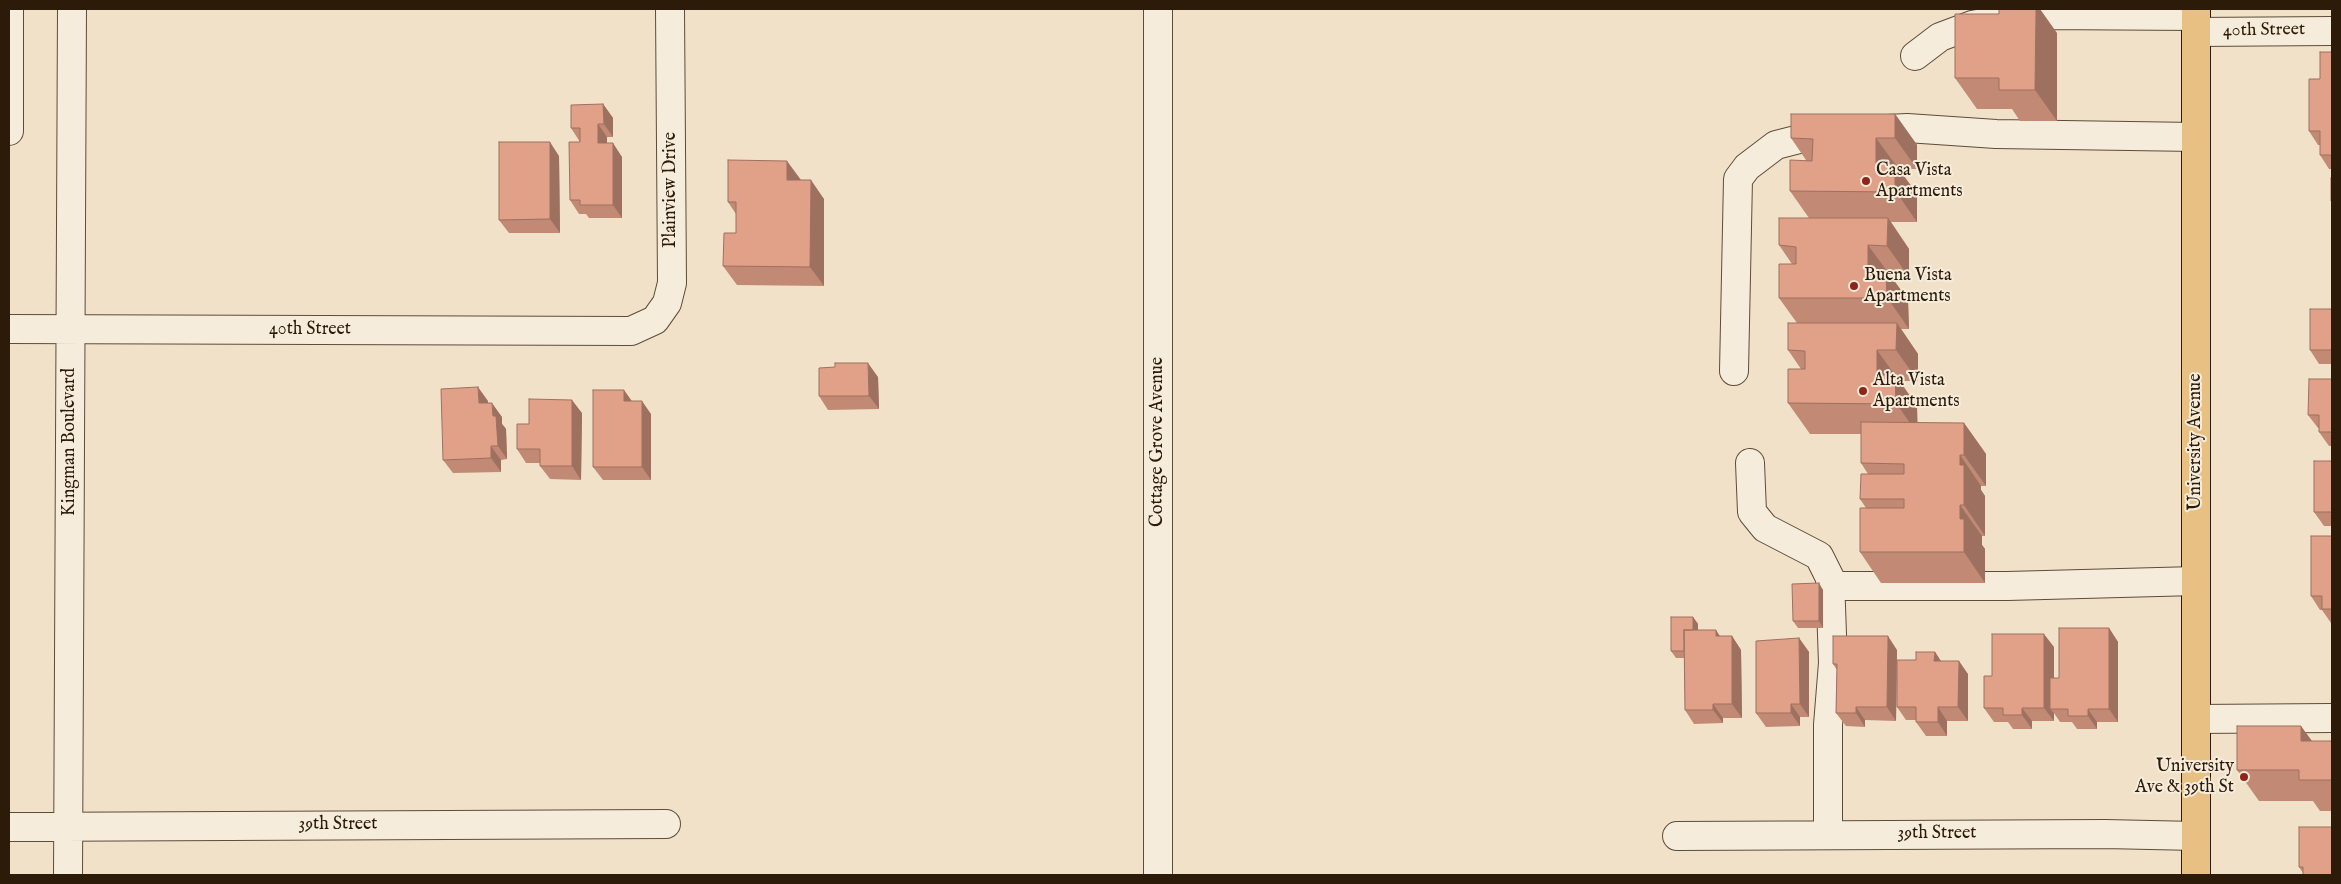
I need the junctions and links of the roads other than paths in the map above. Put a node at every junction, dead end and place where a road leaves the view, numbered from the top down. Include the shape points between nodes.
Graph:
1 (9, 9) edge
2 (72, 9) edge
3 (670, 9) edge
4 (1158, 9) edge
5 (2196, 19) edge
6 (2332, 31) edge
7 (1915, 56) dead end
8 (9, 64) edge
9 (9, 131) edge
10 (2196, 137) junction
11 (9, 328) edge
12 (71, 329) junction
13 (611, 331) joint
14 (1734, 372) dead end
15 (1750, 463) dead end
16 (2196, 581) junction
17 (1830, 586) junction
18 (2332, 718) edge
19 (2196, 719) junction
20 (666, 824) dead end
21 (9, 827) edge
22 (68, 827) junction
23 (1828, 834) junction
24 (1677, 836) dead end
25 (2196, 836) junction
26 (68, 875) edge
27 (1158, 875) edge
28 (2196, 875) edge

1 - 8 street
2 - 12 street, Kingman Boulevard
3 - 13 street, Plainview Drive via 672,283 667,303 654,320 631,331
4 - 27 street, Cottage Grove Avenue
5 - 6 street, 40th Street
5 - 7 street, 40th Street via 2040,15 2004,19 1972,25 1940,37
5 - 10 main road, University Avenue
8 - 9 street
10 - 14 street via 1996,134 1907,128 1828,132 1776,145 1748,167 1738,180
10 - 16 main road, University Avenue
11 - 12 street, 40th Street
12 - 13 street, 40th Street
12 - 22 street, Kingman Boulevard
15 - 17 street via 1752,512 1764,528 1819,556 1830,578
16 - 17 street
16 - 19 main road, University Avenue
17 - 23 street via 1833,663 1828,725
18 - 19 street
19 - 25 main road, University Avenue
20 - 22 street, 39th Street
21 - 22 street, 39th Street
22 - 26 street, Kingman Boulevard
23 - 24 street, 39th Street
23 - 25 street, 39th Street
25 - 28 main road, University Avenue

